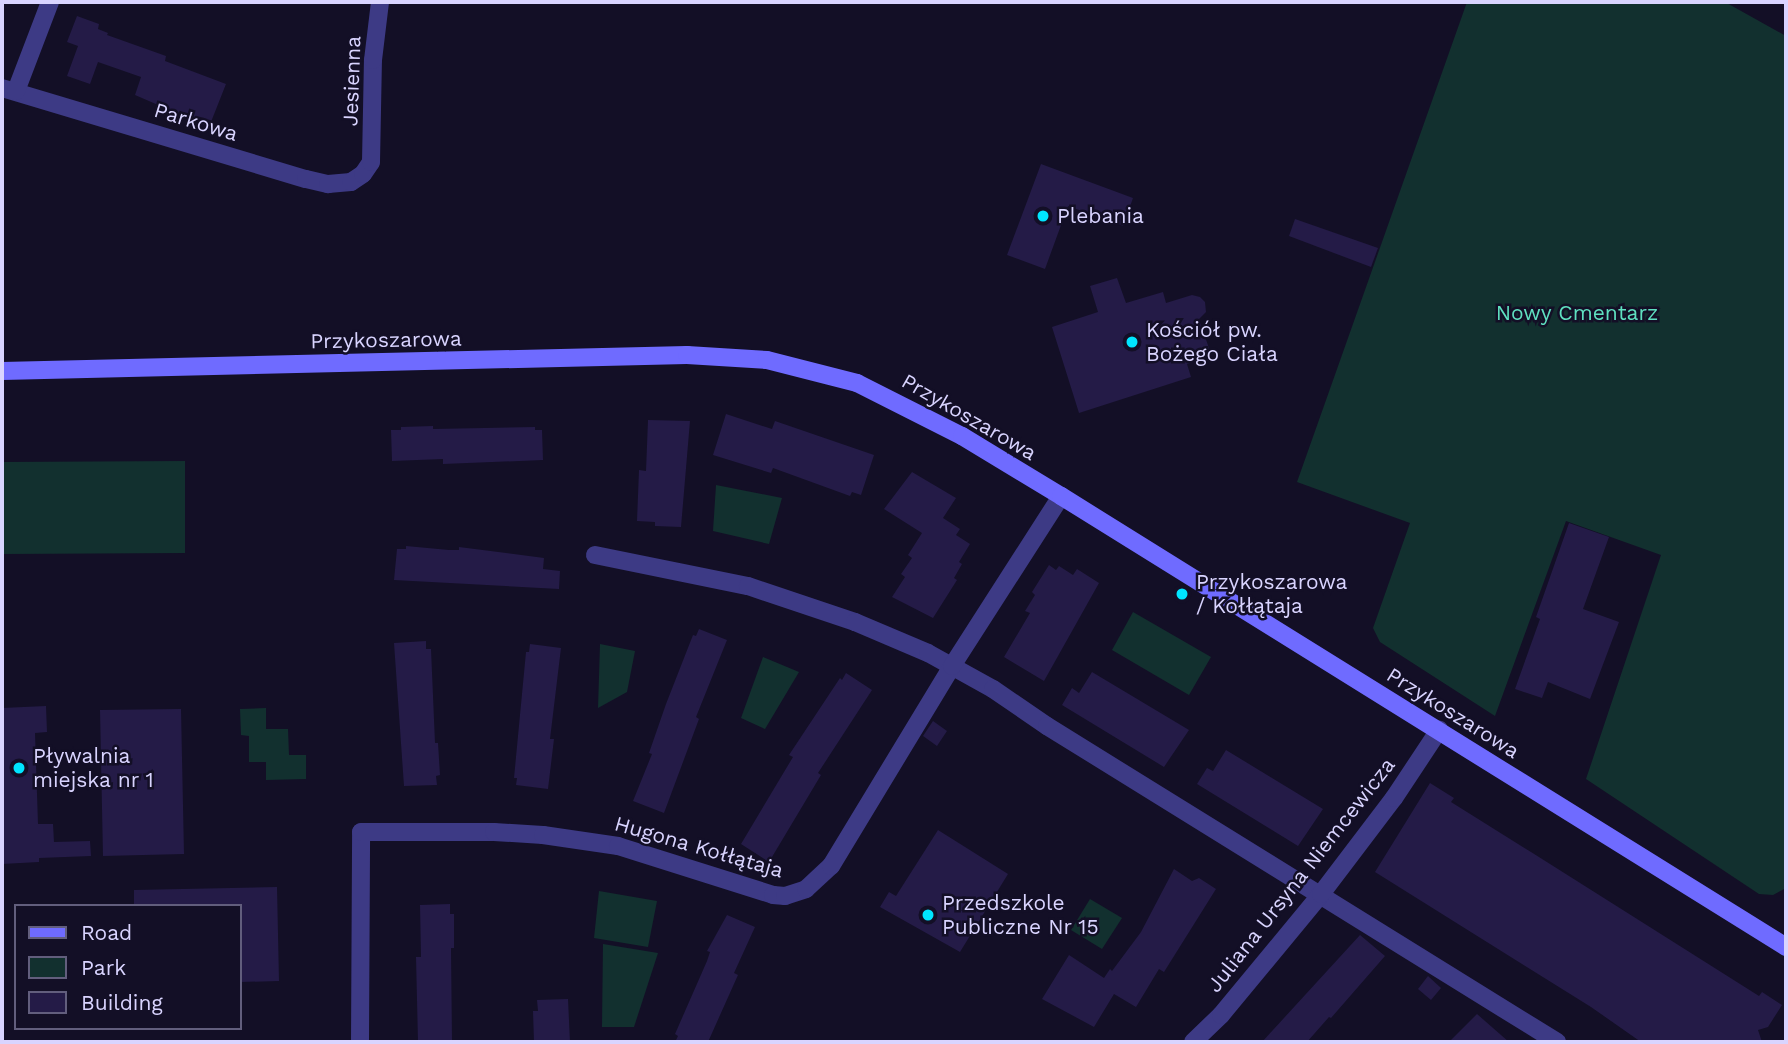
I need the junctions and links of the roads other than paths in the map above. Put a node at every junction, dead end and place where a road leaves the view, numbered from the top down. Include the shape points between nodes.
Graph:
1 (50, 2) edge
2 (380, 2) edge
3 (9, 89) edge
4 (371, 162) joint
5 (2, 371) edge
6 (1062, 496) junction
7 (595, 555) dead end
8 (952, 666) junction
9 (1439, 730) junction
10 (1321, 894) junction
11 (1786, 947) edge
12 (360, 1042) edge
13 (1192, 1042) edge
14 (1557, 1042) edge

1 - 3 street
2 - 4 street, Jesienna via 373,60
3 - 4 street, Parkowa via 328,184 351,182
5 - 6 street, Przykoszarowa via 687,355 767,360 827,373 885,395
6 - 8 street, Hugona Kołłątaja
6 - 9 street, Przykoszarowa
7 - 8 street via 694,574 803,603 897,638
8 - 10 street
8 - 12 street, Hugona Kołłątaja via 831,866 815,884 792,895 755,890 591,841 494,832 361,832
9 - 10 street, Juliana Ursyna Niemcewicza
9 - 11 street, Przykoszarowa
10 - 13 street, Juliana Ursyna Niemcewicza via 1221,1015
10 - 14 street

